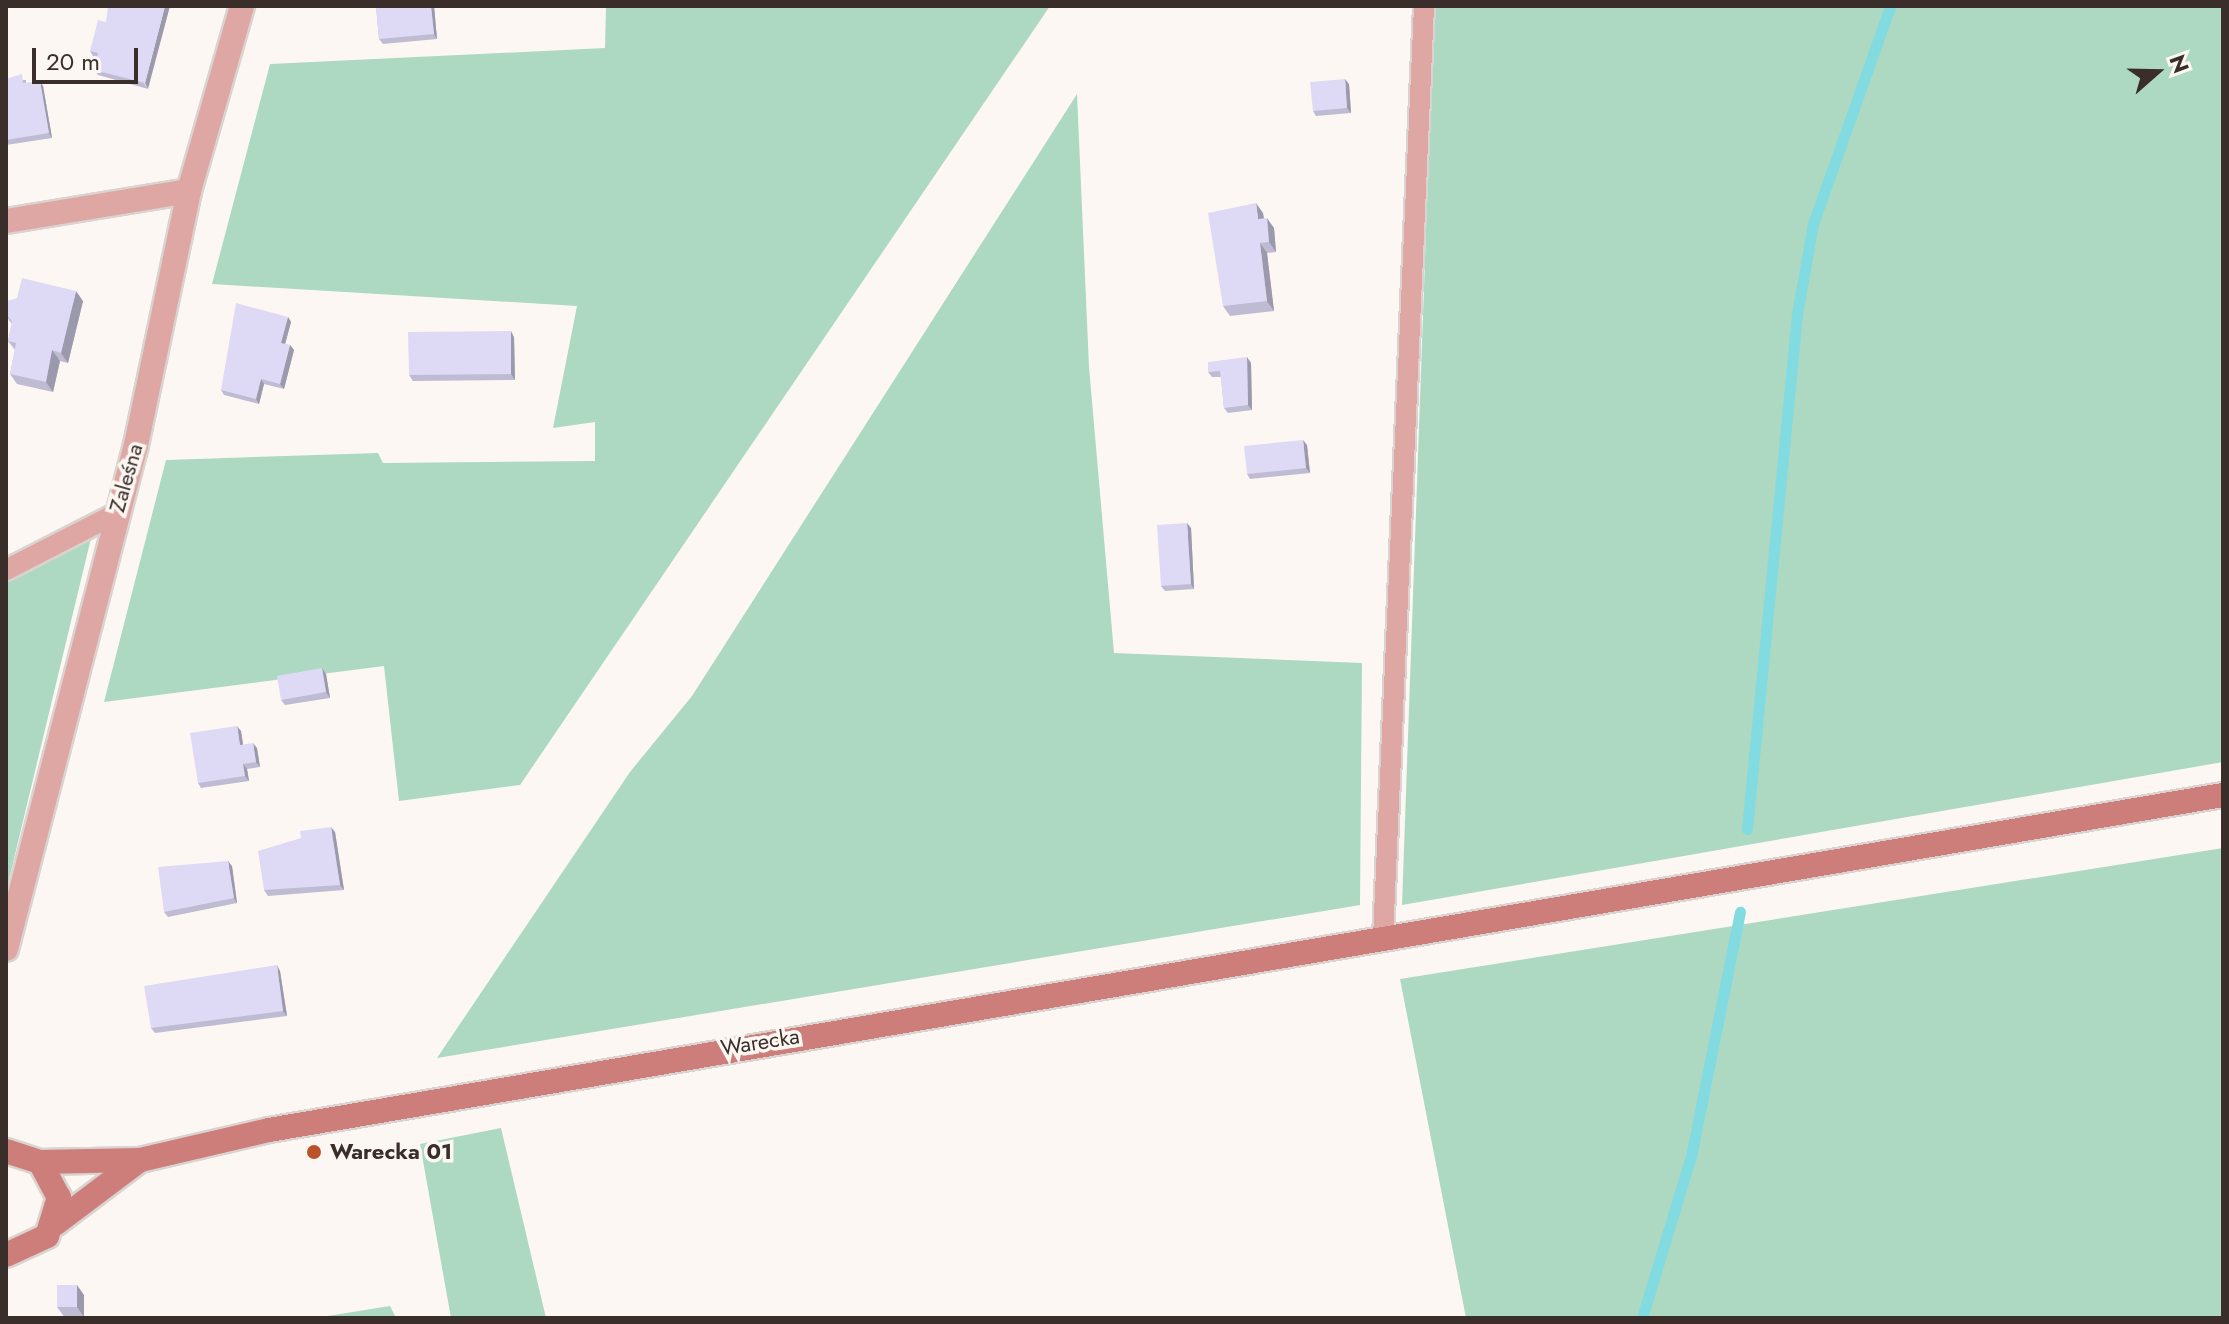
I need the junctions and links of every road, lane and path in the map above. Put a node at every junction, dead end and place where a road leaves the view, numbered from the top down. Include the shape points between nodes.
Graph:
1 (242, 6) edge
2 (1424, 6) edge
3 (189, 191) junction
4 (6, 221) edge
5 (115, 514) junction
6 (6, 570) edge
7 (2223, 795) edge
8 (1383, 938) junction
9 (6, 949) edge
10 (6, 1151) edge
11 (140, 1160) junction
12 (40, 1162) junction
13 (55, 1224) junction
14 (6, 1255) edge

1 - 3 street, Zaleśna
2 - 8 lane
3 - 4 street
3 - 5 street, Zaleśna
5 - 6 lane
5 - 9 street, Zaleśna
7 - 8 street, Warecka
8 - 11 street, Warecka via 628,1064
10 - 12 street, Warecka
11 - 12 street, Warecka
11 - 13 street, Warecka
12 - 13 street via 56,1184
13 - 14 street, Warecka via 37,1246

